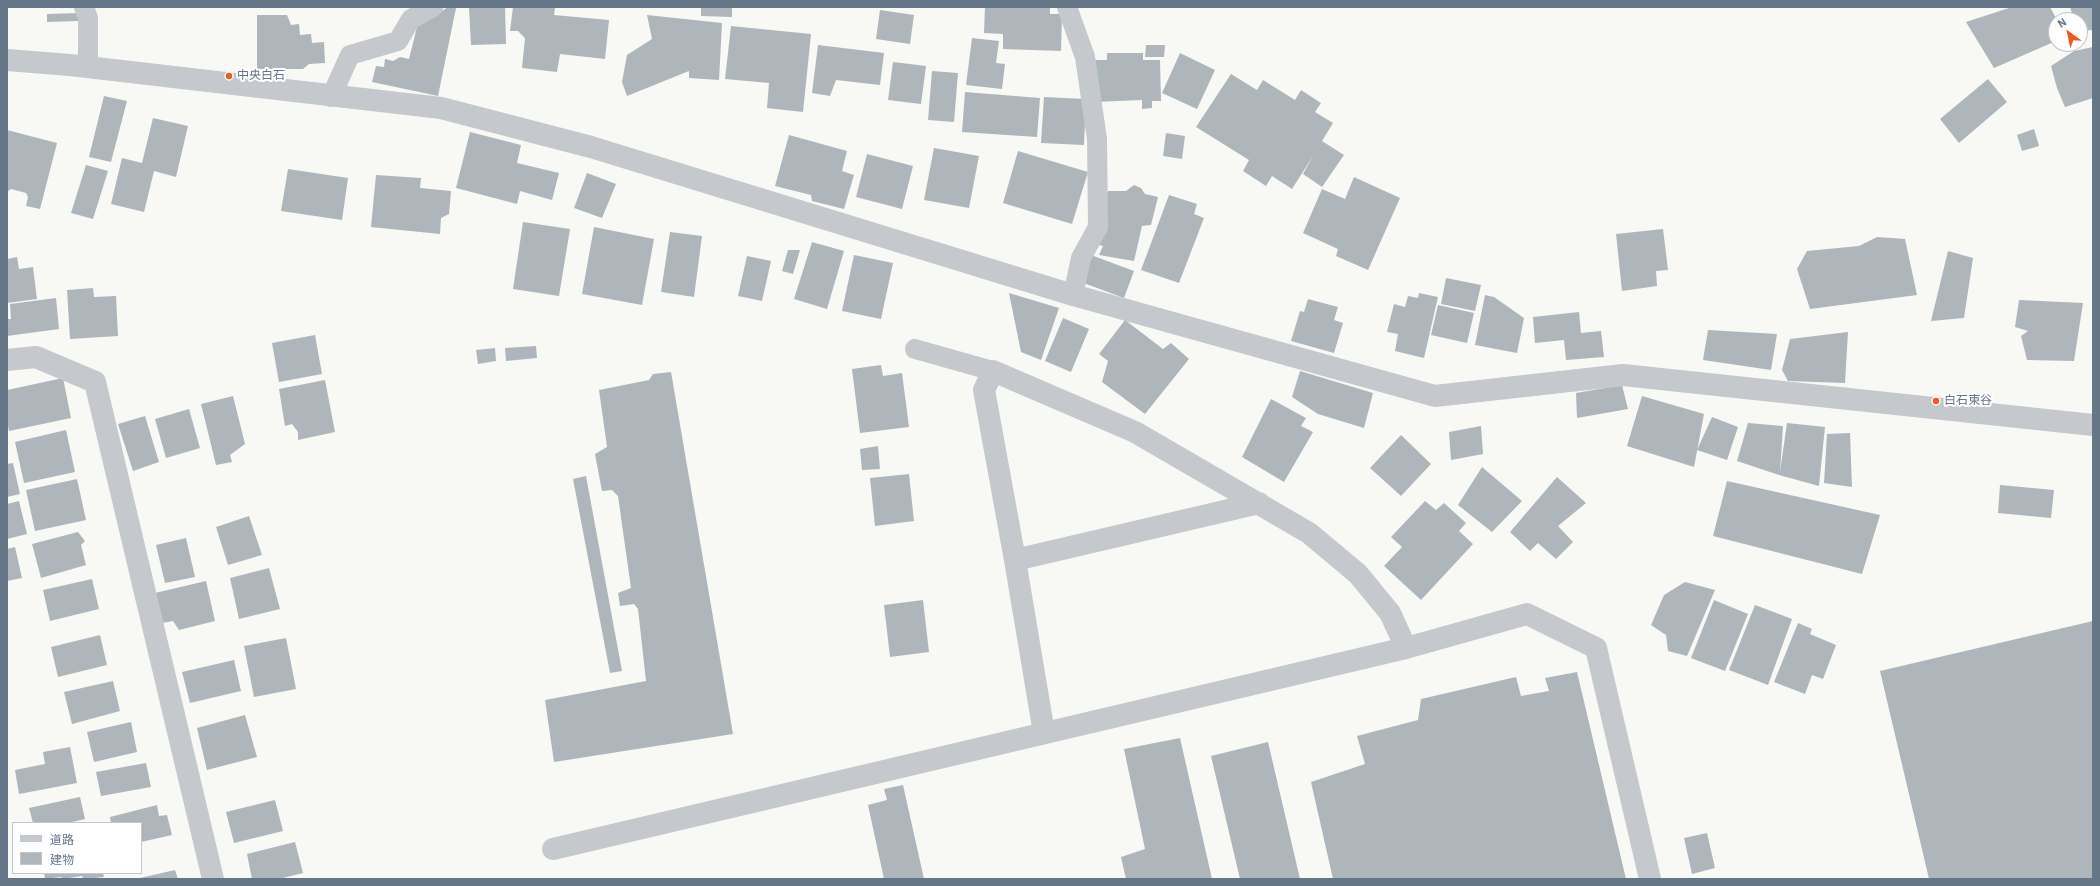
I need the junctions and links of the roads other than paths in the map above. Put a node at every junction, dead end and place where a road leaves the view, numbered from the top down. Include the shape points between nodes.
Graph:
1 (84, 7) edge
2 (433, 7) edge
3 (1067, 7) edge
4 (7, 60) edge
5 (88, 68) junction
6 (331, 97) junction
7 (1073, 295) junction
8 (915, 349) dead end
9 (7, 360) edge
10 (993, 371) junction
11 (2093, 425) edge
12 (1259, 503) junction
13 (1015, 560) junction
14 (1406, 648) junction
15 (1044, 733) junction
16 (553, 849) dead end
17 (213, 879) edge
18 (1650, 879) edge

1 - 5 lane via 88,18
2 - 6 lane via 411,19 398,41 350,55
3 - 7 lane via 1085,57 1097,139 1098,227 1081,258
4 - 5 street
5 - 6 street
6 - 7 street via 442,108 591,146
7 - 11 street via 1434,396 1623,375
8 - 10 lane
9 - 17 street via 36,357 95,382
10 - 12 street via 1135,432
10 - 13 street via 984,390
12 - 13 street
12 - 14 street via 1309,533 1358,574 1390,613
13 - 15 street
14 - 15 street
14 - 18 street via 1527,614 1596,648
15 - 16 street

